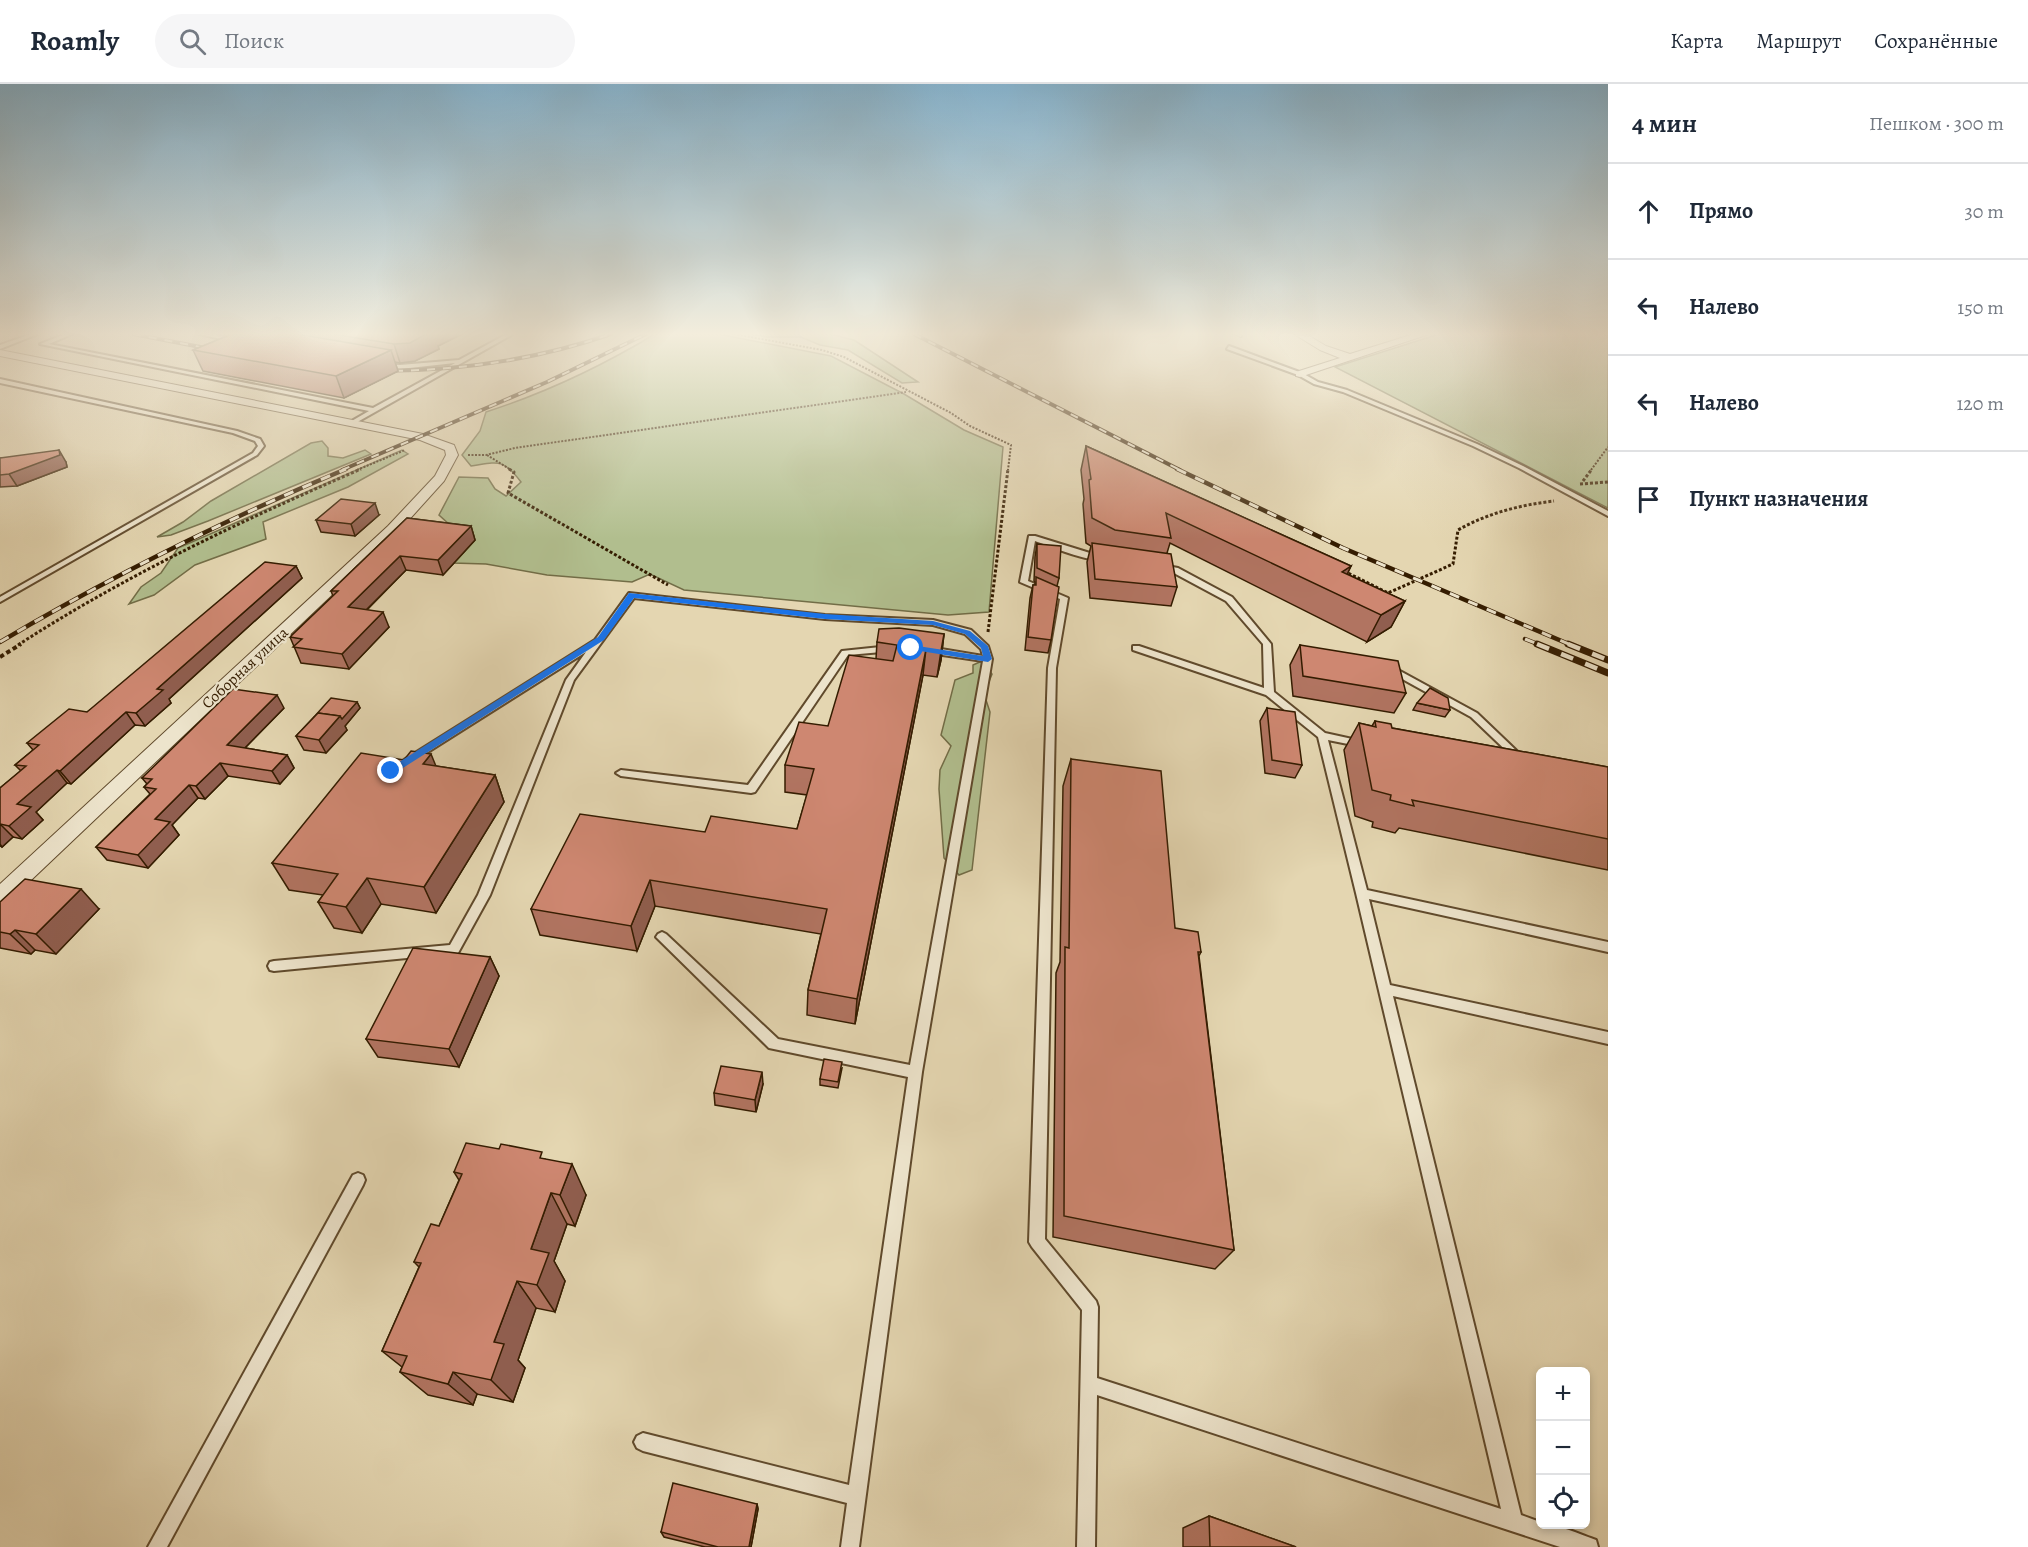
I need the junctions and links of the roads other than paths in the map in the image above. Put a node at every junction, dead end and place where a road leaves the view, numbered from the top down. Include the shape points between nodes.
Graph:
1 (98, 402) edge
2 (248, 402) edge
3 (335, 402) edge
4 (388, 402) edge
5 (1372, 402) edge
6 (374, 410) junction
7 (352, 423) junction
8 (1608, 514) edge
9 (1120, 561) edge
10 (1153, 566) edge
11 (0, 600) edge
12 (601, 638) junction
13 (900, 648) edge
14 (1136, 648) dead end
15 (922, 649) edge
16 (988, 659) junction
17 (1384, 665) edge
18 (1269, 693) junction
19 (1322, 736) junction
20 (1378, 746) edge
21 (401, 765) edge
22 (1528, 767) edge
23 (621, 773) dead end
24 (1362, 893) junction
25 (0, 897) edge
26 (662, 937) dead end
27 (1608, 947) edge
28 (274, 966) dead end
29 (1386, 989) junction
30 (1608, 1038) edge
31 (915, 1072) junction
32 (358, 1180) dead end
33 (1089, 1384) junction
34 (643, 1442) dead end
35 (856, 1496) junction
36 (1513, 1522) junction
37 (157, 1547) edge
38 (850, 1547) edge
39 (1086, 1547) edge
40 (1589, 1547) edge

1 - 11 lane via 235,432 258,440 261,446 255,454
2 - 7 street
3 - 6 lane
4 - 6 lane
5 - 8 lane via 1475,445
6 - 7 lane
7 - 25 street, Соборная улица via 426,438 450,448 452,455 440,478 393,528
9 - 33 lane via 1087,556 1032,538 1024,582 1064,598 1052,668 1037,1242 1090,1307
10 - 18 lane via 1175,570 1229,599 1267,644
12 - 16 lane via 632,595 825,617 933,623 968,632 985,648
12 - 21 lane
12 - 28 lane via 570,680 484,895 454,950
13 - 23 lane via 845,653 751,789
14 - 18 lane
15 - 16 lane
16 - 31 lane
17 - 22 lane via 1474,715
18 - 19 lane
19 - 20 lane
19 - 24 lane
24 - 27 lane
24 - 29 lane
26 - 31 lane via 774,1044
29 - 30 lane
29 - 36 lane
31 - 35 lane
32 - 37 lane
33 - 36 lane
33 - 39 lane
34 - 35 lane
35 - 38 lane
36 - 40 lane

